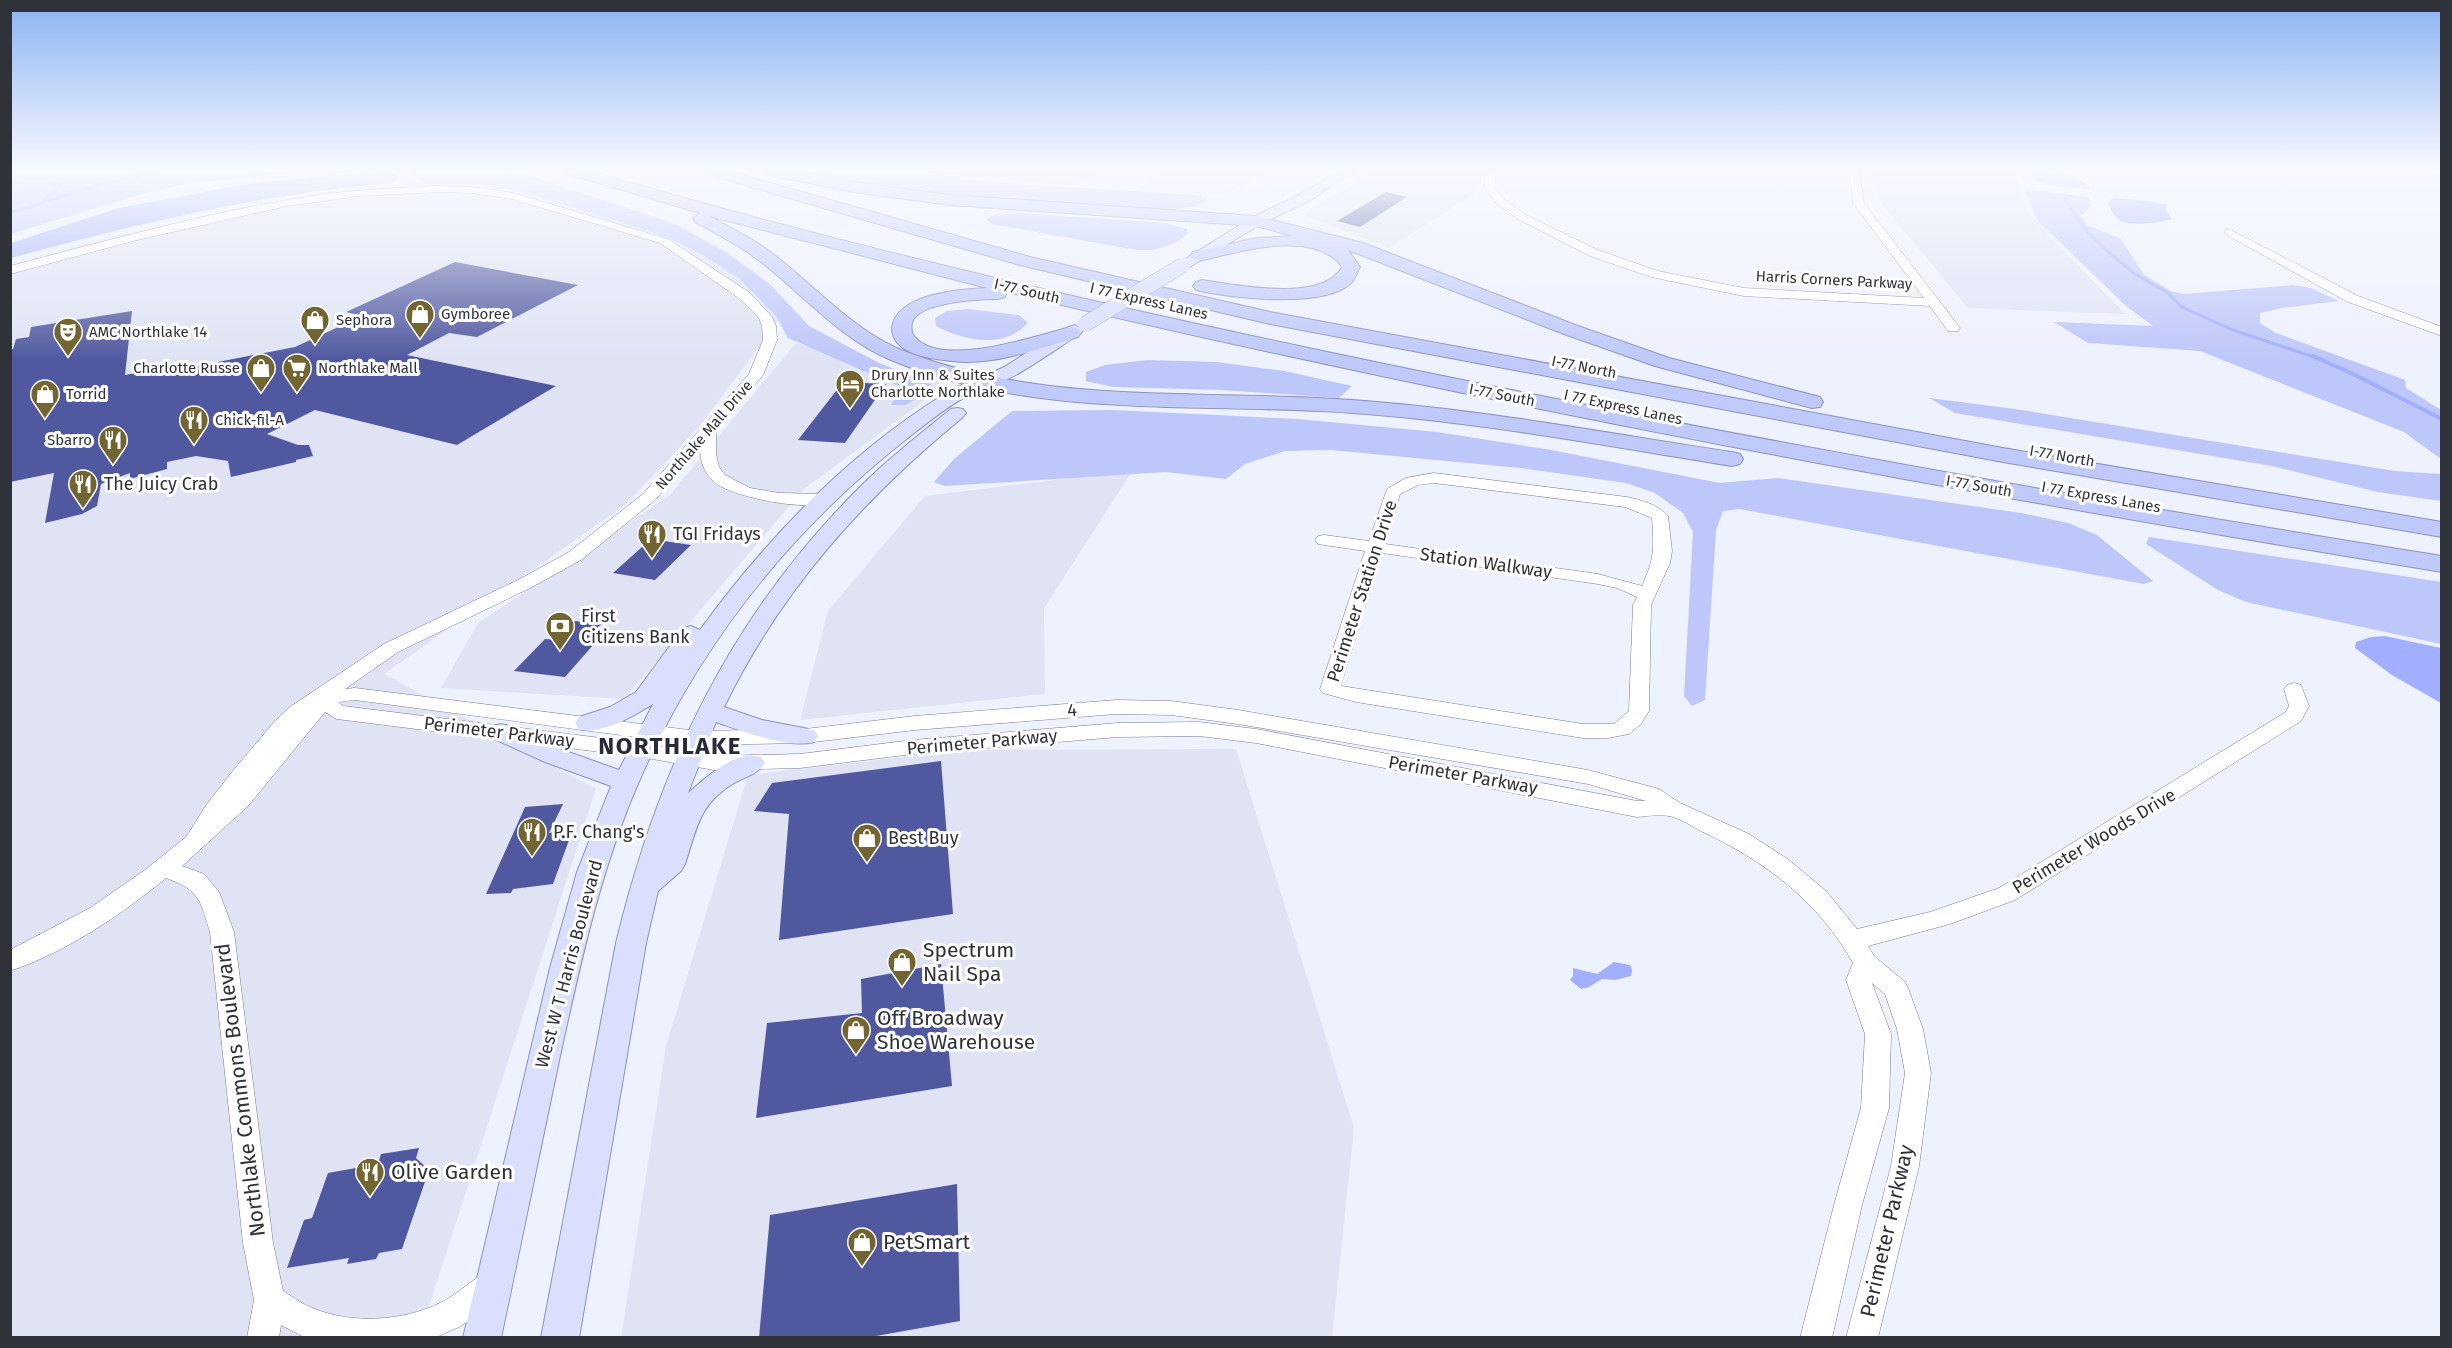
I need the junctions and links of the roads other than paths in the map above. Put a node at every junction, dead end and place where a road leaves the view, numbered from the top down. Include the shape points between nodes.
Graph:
1 (149, 234) edge
2 (640, 234) edge
3 (728, 234) edge
4 (800, 234) edge
5 (846, 234) edge
6 (931, 234) edge
7 (980, 234) edge
8 (1234, 234) edge
9 (1305, 234) edge
10 (1557, 234) edge
11 (1882, 234) edge
12 (2233, 234) edge
13 (1191, 260) junction
14 (10, 270) edge
15 (1202, 286) junction
16 (1071, 301) junction
17 (1933, 302) junction
18 (1078, 328) junction
19 (1953, 328) dead end
20 (2442, 332) edge
21 (990, 382) junction
22 (708, 430) junction
23 (2002, 446) junction
24 (824, 499) junction
25 (2147, 515) junction
26 (2442, 519) edge
27 (2442, 530) edge
28 (1324, 540) dead end
29 (1375, 547) junction
30 (2442, 553) edge
31 (2442, 564) edge
32 (746, 584) junction
33 (1646, 594) junction
34 (403, 643) junction
35 (2294, 689) dead end
36 (321, 697) junction
37 (382, 698) junction
38 (1116, 707) joint
39 (709, 711) junction
40 (1028, 714) joint
41 (588, 723) junction
42 (501, 732) junction
43 (805, 736) junction
44 (646, 740) junction
45 (693, 748) junction
46 (752, 763) junction
47 (626, 782) junction
48 (1672, 808) junction
49 (165, 869) junction
50 (644, 887) junction
51 (1858, 951) junction
52 (10, 961) edge
53 (494, 1283) junction
54 (269, 1300) junction
55 (263, 1338) edge
56 (483, 1338) edge
57 (560, 1338) edge
58 (1816, 1338) edge
59 (1862, 1338) edge

1 - 14 street, Northlake Mall Drive
2 - 22 street, Northlake Mall Drive via 664,241 745,296 765,317 771,334 756,375
3 - 21 highway via 756,250 836,319 871,343 918,363
4 - 16 highway, I-77 South
5 - 30 highway, I 77 Express Lanes via 1587,399 1990,478
6 - 27 highway, I 77 Express Lanes via 1166,296 1280,320 2003,455
7 - 15 highway, I-77 North
8 - 13 main road, West W T Harris Boulevard
9 - 23 highway via 1363,249 1671,365
10 - 17 street, Harris Corners Parkway via 1640,270 1744,292
11 - 17 street
12 - 20 street via 2353,299
13 - 15 highway via 1255,242 1295,241 1335,250 1345,256 1351,267 1350,274 1341,282 1306,293 1274,294
13 - 18 main road, West W T Harris Boulevard, bridge
15 - 23 highway, I-77 North via 1543,359
16 - 18 highway via 994,293 943,298 918,308 904,319 901,328 906,340 918,348 959,356 1007,351
16 - 25 highway, I-77 South via 1536,402
17 - 19 street
18 - 21 main road, West W T Harris Boulevard
21 - 24 main road, West W T Harris Boulevard via 969,387 921,420
21 - 25 highway via 1116,397 1326,404 1402,411 1916,486
21 - 39 main road, West W T Harris Boulevard via 987,392 916,445 843,517 772,606
22 - 24 street via 711,468 726,483 756,495
22 - 34 street, Northlake Mall Drive via 650,497 575,556
23 - 26 highway, I-77 North
24 - 32 main road, West W T Harris Boulevard
25 - 31 highway, I-77 South
28 - 29 street, Station Walkway
29 - 33 street, Station Walkway via 1598,579
29 - 33 street, Perimeter Station Drive via 1393,492 1418,479 1456,480 1627,502 1660,516 1661,563
29 - 33 street, Perimeter Station Drive via 1330,689 1356,696 1513,722 1616,731 1631,725 1639,711 1641,623
32 - 41 main road via 707,611 645,698 619,713
32 - 44 main road, West W T Harris Boulevard via 699,649
34 - 36 street, Northlake Mall Drive via 367,663
34 - 37 street via 373,664 362,678 362,690
35 - 51 street, Perimeter Woods Drive via 2299,706 2294,716 2007,894
36 - 37 street, Perimeter Parkway via 355,694
36 - 42 street, Perimeter Parkway via 337,712
36 - 49 street, Northlake Mall Drive via 314,715 230,811
37 - 41 street, Perimeter Parkway
38 - 40 street, 4
38 - 48 street, Perimeter Parkway via 1171,708 1238,717 1588,777 1651,794
39 - 43 main road via 759,728
39 - 45 main road, West W T Harris Boulevard
40 - 43 street, Perimeter Parkway
41 - 44 street, Perimeter Parkway
42 - 44 street, Perimeter Parkway
42 - 47 main road
43 - 45 street, Perimeter Parkway
44 - 45 street, Perimeter Parkway
44 - 47 main road, West W T Harris Boulevard
45 - 46 street, Perimeter Parkway via 714,763
45 - 50 main road, West W T Harris Boulevard
46 - 48 street, Perimeter Parkway via 1118,730 1199,729 1256,736 1629,807
46 - 50 main road via 723,778 692,804 671,864
47 - 53 main road, West W T Harris Boulevard via 603,840 569,950
48 - 51 street, Perimeter Parkway via 1741,840 1780,866 1818,897
49 - 52 street, Northlake Mall Drive via 87,922
49 - 54 street, Northlake Commons Boulevard via 196,880 211,898 222,932 258,1243
50 - 57 main road, West W T Harris Boulevard via 619,1001
51 - 58 street via 1858,980 1878,1034 1875,1108
51 - 59 street, Perimeter Parkway via 1895,988 1910,1029 1918,1073 1905,1166
53 - 54 street via 450,1315 432,1323 379,1333 330,1330
53 - 56 main road, West W T Harris Boulevard
54 - 55 street, Northlake Commons Boulevard

